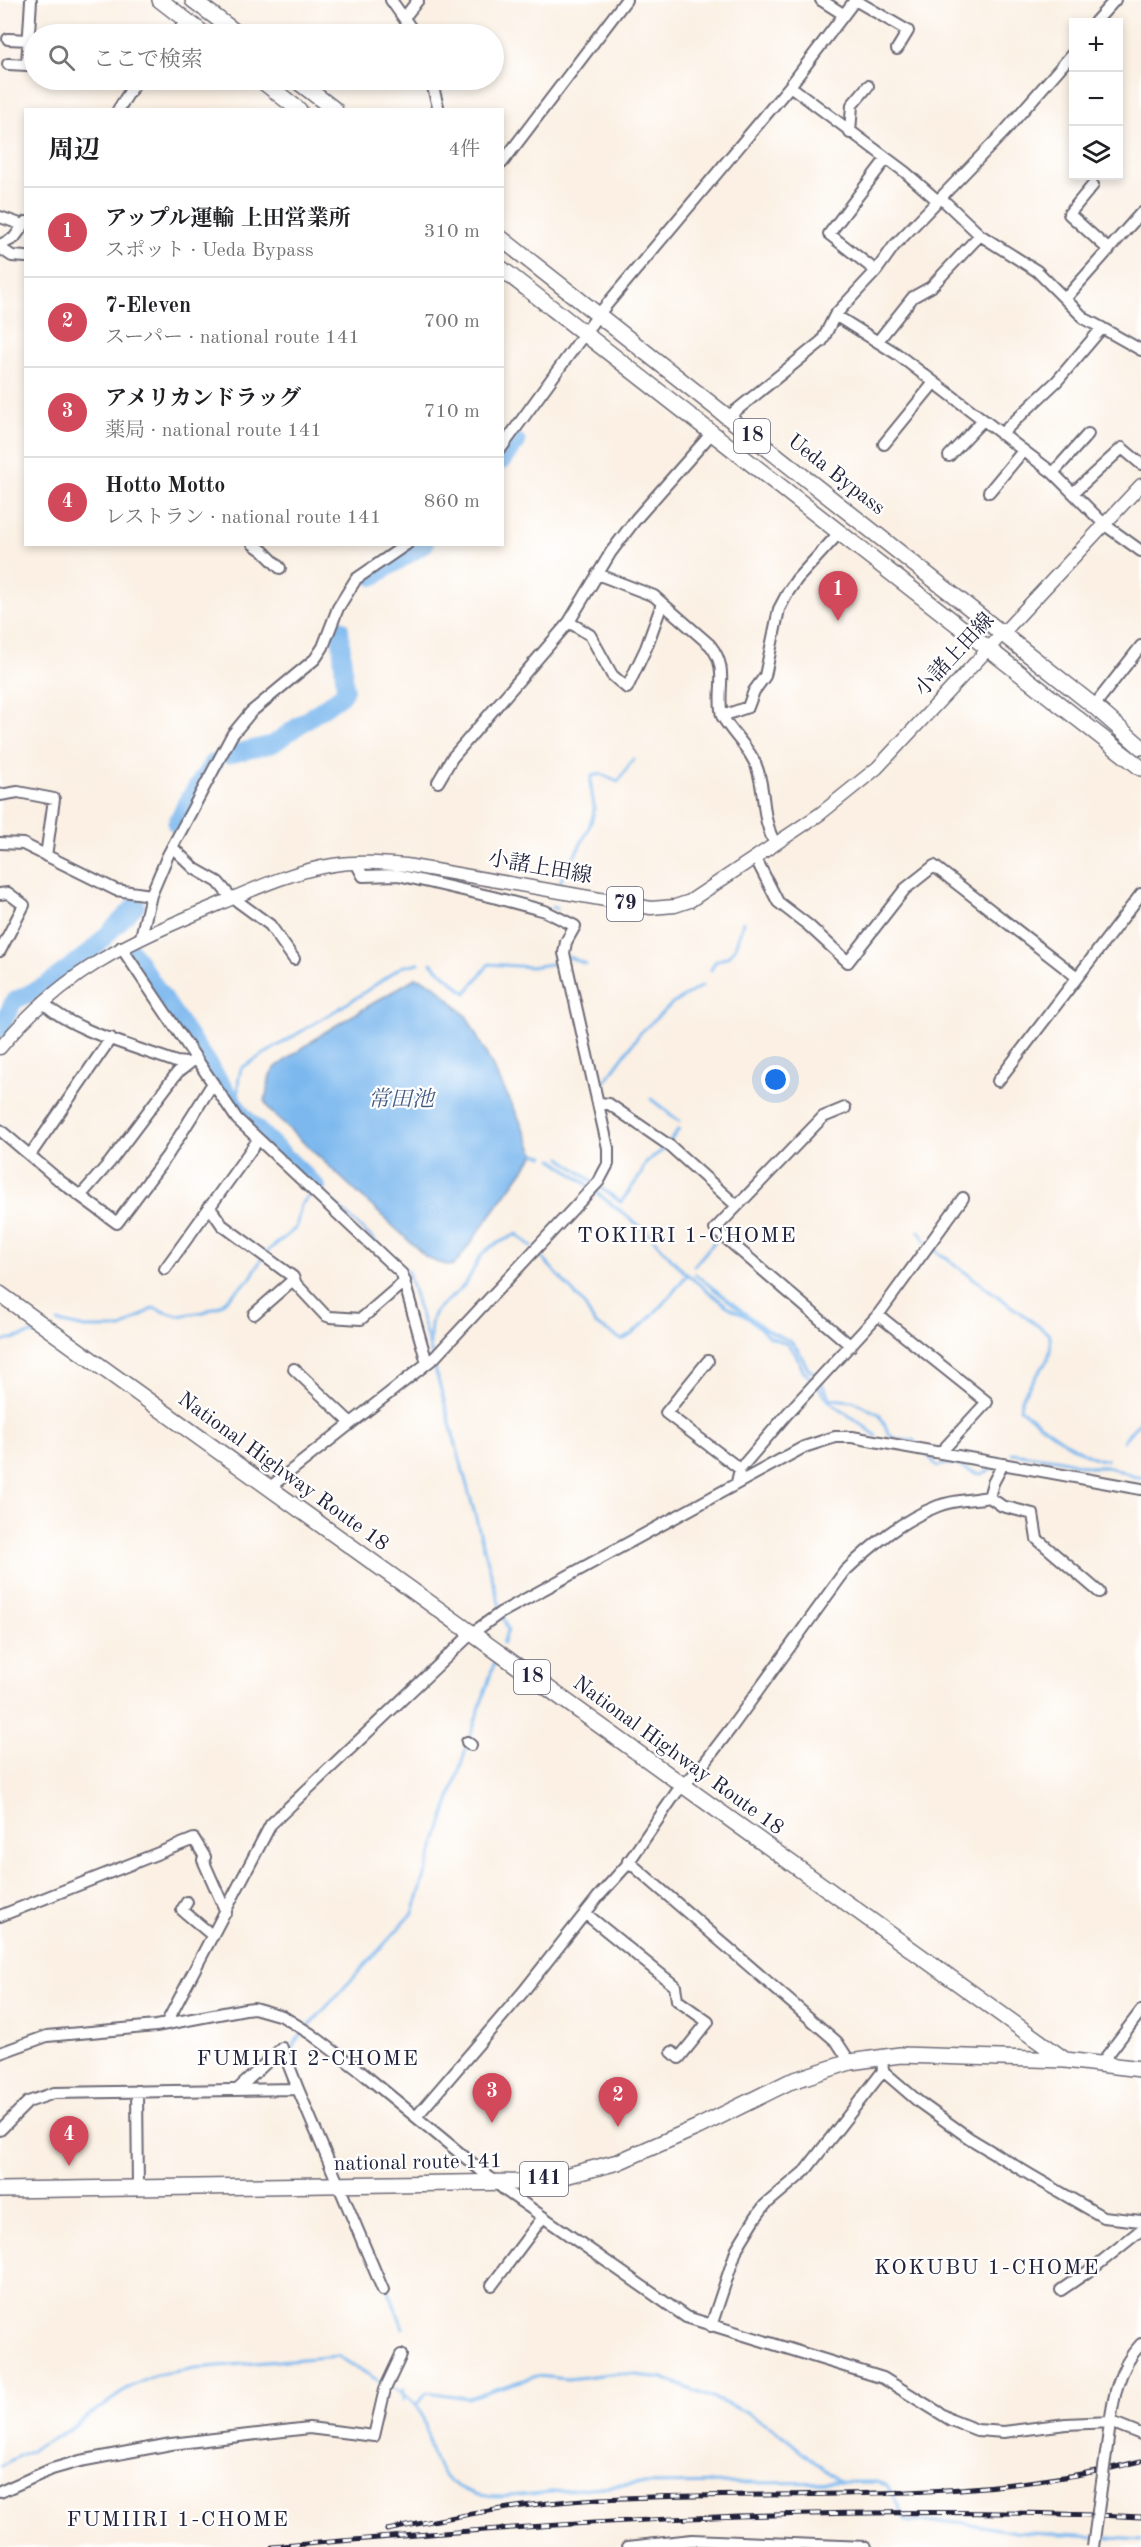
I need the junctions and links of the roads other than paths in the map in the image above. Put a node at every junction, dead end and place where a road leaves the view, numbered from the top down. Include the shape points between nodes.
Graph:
1 (31, 0) edge
2 (160, 0) edge
3 (391, 0) edge
4 (418, 0) edge
5 (626, 0) edge
6 (821, 0) edge
7 (855, 0) edge
8 (1115, 0) edge
9 (200, 2) edge
10 (843, 14) junction
11 (405, 18) junction
12 (1099, 18) edge
13 (187, 21) junction
14 (30, 24) edge
15 (184, 24) edge
16 (191, 24) edge
17 (226, 24) edge
18 (409, 24) edge
19 (8, 39) dead end
20 (24, 40) edge
21 (897, 49) dead end
22 (1069, 58) edge
23 (8, 64) dead end
24 (24, 64) edge
25 (790, 86) junction
26 (868, 86) dead end
27 (131, 90) edge
28 (274, 90) edge
29 (309, 90) edge
30 (434, 90) edge
31 (119, 108) edge
32 (296, 108) edge
33 (332, 108) edge
34 (438, 108) edge
35 (850, 133) junction
36 (886, 159) junction
37 (504, 160) edge
38 (1093, 185) dead end
39 (939, 200) junction
40 (1141, 213) edge
41 (0, 217) edge
42 (24, 224) edge
43 (980, 235) junction
44 (504, 241) edge
45 (0, 247) edge
46 (1109, 250) junction
47 (24, 257) edge
48 (504, 271) edge
49 (876, 271) junction
50 (1065, 299) junction
51 (598, 315) junction
52 (835, 315) junction
53 (1102, 328) junction
54 (584, 333) junction
55 (878, 341) junction
56 (1141, 350) edge
57 (933, 384) junction
58 (728, 417) junction
59 (982, 421) junction
60 (508, 434) edge
61 (711, 434) junction
62 (1001, 434) junction
63 (1088, 434) dead end
64 (884, 444) dead end
65 (1023, 451) junction
66 (949, 456) dead end
67 (1141, 465) edge
68 (1053, 474) junction
69 (1141, 485) edge
70 (989, 492) dead end
71 (1073, 494) junction
72 (1105, 525) junction
73 (839, 533) junction
74 (256, 546) edge
75 (404, 546) edge
76 (1141, 551) edge
77 (280, 568) dead end
78 (597, 574) junction
79 (662, 604) junction
80 (569, 622) junction
81 (1001, 633) junction
82 (1141, 646) edge
83 (987, 649) junction
84 (1094, 706) junction
85 (722, 716) junction
86 (1141, 747) edge
87 (1141, 768) edge
88 (438, 782) dead end
89 (0, 795) edge
90 (0, 843) edge
91 (774, 844) junction
92 (172, 847) junction
93 (46, 856) junction
94 (755, 858) junction
95 (356, 863) junction
96 (0, 894) edge
97 (1141, 894) edge
98 (152, 895) junction
99 (234, 898) junction
100 (141, 938) junction
101 (121, 947) junction
102 (0, 951) edge
103 (294, 959) dead end
104 (1077, 977) junction
105 (43, 1002) junction
106 (111, 1038) junction
107 (2, 1042) edge
108 (192, 1061) junction
109 (998, 1081) dead end
110 (213, 1083) junction
111 (599, 1103) junction
112 (845, 1108) dead end
113 (0, 1130) edge
114 (258, 1140) junction
115 (30, 1155) junction
116 (81, 1195) junction
117 (963, 1198) dead end
118 (736, 1205) junction
119 (209, 1206) junction
120 (165, 1269) dead end
121 (294, 1279) junction
122 (405, 1281) junction
123 (0, 1294) edge
124 (254, 1314) dead end
125 (878, 1315) junction
126 (851, 1346) junction
127 (431, 1360) junction
128 (708, 1361) dead end
129 (294, 1369) dead end
130 (351, 1423) junction
131 (940, 1452) junction
132 (1003, 1464) junction
133 (740, 1469) junction
134 (737, 1482) junction
135 (269, 1488) junction
136 (1141, 1489) edge
137 (989, 1497) junction
138 (1099, 1592) dead end
139 (471, 1634) junction
140 (683, 1785) junction
141 (628, 1861) junction
142 (187, 1902) dead end
143 (226, 1912) junction
144 (586, 1914) junction
145 (0, 1916) edge
146 (213, 1936) junction
147 (1141, 2011) edge
148 (166, 2024) junction
149 (672, 2052) dead end
150 (0, 2053) edge
151 (1065, 2060) junction
152 (850, 2061) junction
153 (883, 2064) junction
154 (1100, 2065) junction
155 (1141, 2068) edge
156 (298, 2088) junction
157 (237, 2090) junction
158 (137, 2091) junction
159 (416, 2117) junction
160 (0, 2130) edge
161 (494, 2182) junction
162 (338, 2185) junction
163 (138, 2188) junction
164 (0, 2190) edge
165 (543, 2217) junction
166 (1141, 2222) edge
167 (1141, 2230) edge
168 (492, 2285) dead end
169 (383, 2290) dead end
170 (1060, 2290) dead end
171 (711, 2326) junction
172 (1141, 2344) edge
173 (401, 2355) dead end
174 (1111, 2422) junction
175 (1141, 2434) edge
176 (0, 2492) edge
177 (628, 2547) edge
178 (866, 2547) edge
179 (1093, 2547) edge

1 - 14 street
2 - 13 highway
3 - 11 street
4 - 11 street
5 - 37 street
6 - 10 street
7 - 10 street
7 - 21 street via 908,31
8 - 12 street
9 - 17 highway
10 - 25 street
11 - 18 street
13 - 15 street
13 - 16 highway
19 - 20 street
22 - 39 street
23 - 24 street
25 - 35 street
25 - 51 street
26 - 35 street via 852,105
27 - 31 street
28 - 32 highway
29 - 33 highway
30 - 34 street
35 - 36 street
36 - 39 street
36 - 49 street via 829,234
38 - 46 street via 1069,214
39 - 43 street
39 - 49 street via 894,246
40 - 46 street
41 - 42 street
42 - 45 street via 14,238
43 - 50 street via 1037,271
43 - 55 street via 932,287 913,297
44 - 51 highway, Ueda Bypass / 18
45 - 47 street via 12,256
46 - 50 street
48 - 54 highway, 18
49 - 52 street
50 - 53 street
51 - 54 street
51 - 58 highway, Ueda Bypass / 18
52 - 55 street
52 - 58 street via 822,341
53 - 56 street
53 - 62 street via 1057,381
54 - 60 street
54 - 61 highway, 18
55 - 57 street
57 - 59 street
57 - 64 street
58 - 81 highway, Ueda Bypass / 18
59 - 62 street
59 - 66 street
61 - 73 highway, 18
61 - 78 street via 636,519
62 - 65 street
63 - 68 street
65 - 68 street
65 - 70 street
67 - 71 street via 1122,448
68 - 71 street
69 - 72 main road, 小諸上田線 / 79
71 - 72 street
72 - 76 street
72 - 81 main road, 小諸上田線 / 79
73 - 83 highway, 18
73 - 85 street via 797,579 779,609 765,676 748,707
74 - 77 street
75 - 92 street via 356,579 315,659 241,722
78 - 79 street via 654,596
78 - 80 street
79 - 80 street via 627,688 612,675 590,636
79 - 85 street via 717,654 722,666
80 - 88 street via 449,762
81 - 83 main road, 小諸上田線 / 79
81 - 84 highway, Ueda Bypass / 18
82 - 84 street
83 - 87 highway, 18
83 - 91 main road, 小諸上田線 / 79 via 859,784
84 - 86 highway, Ueda Bypass / 18
85 - 91 street via 754,761 765,824
89 - 93 street via 18,792 54,799
90 - 93 street via 23,844
91 - 94 main road, 小諸上田線 / 79
92 - 98 street
92 - 99 street
93 - 98 street via 116,890
94 - 95 main road, 小諸上田線 / 79 via 690,901 660,908 406,865
94 - 104 street via 777,902 848,962 905,889 934,866
95 - 99 main road, 小諸上田線 / 79 via 297,874
95 - 111 street via 363,876 398,875 493,897 545,911 575,926 564,953
96 - 102 street via 8,893 24,904
97 - 104 street
98 - 100 street
99 - 100 main road, 小諸上田線 / 79
99 - 103 street via 271,926
100 - 101 main road, 小諸上田線 / 79
101 - 105 main road, 小諸上田線 / 79
101 - 108 street
104 - 109 street
105 - 106 street via 57,1015
105 - 107 main road, 小諸上田線 / 79
106 - 108 street via 180,1063
106 - 115 street
108 - 110 street
108 - 116 street via 177,1073
110 - 114 street via 237,1119
110 - 116 street via 119,1222
111 - 118 street via 607,1103 670,1146
111 - 127 street via 608,1155 607,1166 598,1181
112 - 118 street via 824,1117
113 - 115 street
114 - 119 street
114 - 122 street via 399,1271
115 - 116 street
117 - 125 street
118 - 126 street via 715,1229
119 - 120 street
119 - 121 street via 222,1226
121 - 122 street via 325,1315 360,1319
121 - 124 street
122 - 127 street
123 - 135 highway, National Highway Route 18 / 18
125 - 126 street
125 - 131 street via 987,1402
126 - 133 street
127 - 130 street
128 - 133 street via 666,1413
129 - 130 street
130 - 135 street
131 - 132 street
131 - 134 street via 835,1437 804,1447
132 - 136 street
132 - 137 street
133 - 134 street
134 - 139 street via 503,1611
135 - 139 highway, National Highway Route 18 / 18
137 - 138 street via 1002,1506 1033,1514 1037,1539
137 - 140 street via 939,1505 902,1525 845,1570 731,1728
139 - 140 highway, National Highway Route 18 / 18
139 - 143 street via 275,1818
140 - 141 street
140 - 151 highway, National Highway Route 18 / 18
141 - 144 street
141 - 152 street via 837,2042
142 - 146 street via 182,1910
143 - 145 street via 194,1839
143 - 146 street
144 - 149 street via 675,1986 677,2000 708,2022 679,2058
144 - 159 street
146 - 148 street
147 - 154 street
148 - 150 street via 48,2036
148 - 159 street via 254,2008 282,2016 311,2034
151 - 153 highway, national route 141 / 141 via 900,2055
151 - 154 highway, National Highway Route 18 / 18
152 - 153 highway, national route 141 / 141
152 - 161 highway, national route 141 / 141 via 789,2082 618,2162 554,2178
153 - 166 street via 969,2138 1103,2217
153 - 171 street via 805,2171 756,2217 738,2248
154 - 155 highway, National Highway Route 18 / 18
156 - 157 street
156 - 157 street via 282,2048
156 - 162 street
157 - 158 street
158 - 160 street via 45,2095 21,2108
158 - 163 street
159 - 161 street
161 - 162 highway, national route 141 / 141
161 - 165 street
162 - 163 highway, national route 141 / 141
162 - 169 street
163 - 164 highway, national route 141 / 141
165 - 168 street
165 - 171 street via 674,2310
167 - 170 street
171 - 174 street via 884,2378 951,2420 978,2430 1004,2432
172 - 174 street via 1124,2367 1115,2391
173 - 176 street via 387,2385 374,2436 309,2428 171,2444 80,2461
174 - 175 street
174 - 179 street, bridge
177 - 178 street via 692,2540

